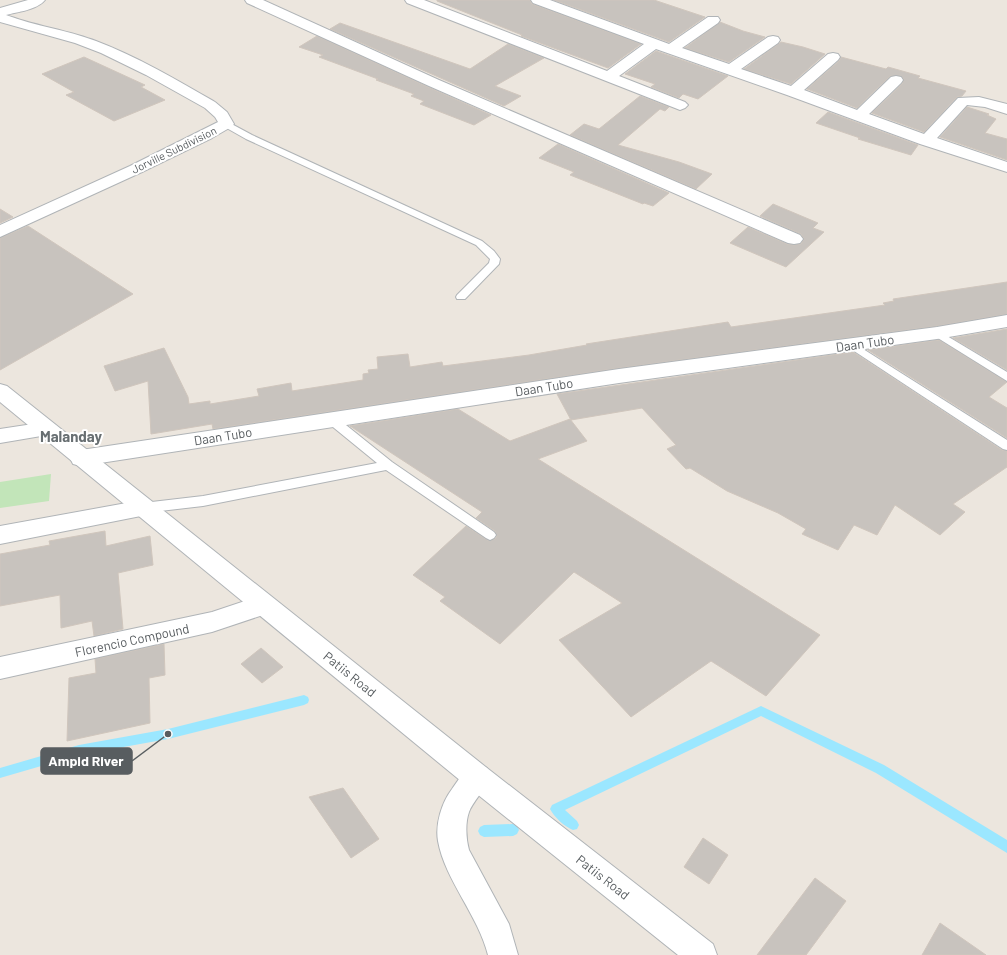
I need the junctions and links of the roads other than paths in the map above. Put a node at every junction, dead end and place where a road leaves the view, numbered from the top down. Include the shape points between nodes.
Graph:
1 (38, 0) edge
2 (252, 0) edge
3 (412, 0) edge
4 (538, 0) edge
5 (572, 0) edge
6 (558, 8) junction
7 (0, 12) edge
8 (0, 17) edge
9 (713, 20) dead end
10 (773, 40) dead end
11 (654, 44) junction
12 (671, 49) junction
13 (833, 57) dead end
14 (730, 70) junction
15 (608, 77) junction
16 (896, 80) dead end
17 (793, 92) junction
18 (680, 105) dead end
19 (1004, 105) edge
20 (859, 116) junction
21 (226, 124) junction
22 (926, 141) junction
23 (1004, 163) edge
24 (0, 232) edge
25 (794, 240) dead end
26 (461, 297) dead end
27 (1007, 321) edge
28 (937, 333) junction
29 (852, 345) junction
30 (1007, 377) edge
31 (0, 391) edge
32 (332, 420) junction
33 (46, 429) junction
34 (0, 436) edge
35 (1007, 446) edge
36 (81, 458) junction
37 (388, 465) junction
38 (142, 508) junction
39 (0, 535) edge
40 (490, 535) dead end
41 (263, 605) junction
42 (0, 668) edge
43 (477, 777) junction
44 (503, 955) edge
45 (702, 955) edge

1 - 7 street
2 - 25 street via 434,84
3 - 15 street
4 - 6 street
5 - 6 street
6 - 11 street
8 - 21 street, Jorville Subdivision via 29,28 89,43 128,60 210,105 222,115
9 - 12 street
10 - 14 street
11 - 12 street
11 - 15 street
12 - 14 street
13 - 17 street
14 - 17 street
15 - 18 street
16 - 20 street
17 - 20 street
19 - 22 street via 962,101
20 - 22 street
21 - 24 street, Jorville Subdivision
21 - 26 lane via 479,243 491,253 495,259 494,264
22 - 23 street
27 - 28 street, Daan Tubo
28 - 29 street, Daan Tubo
28 - 30 lane
29 - 32 street, Daan Tubo via 619,376
29 - 35 lane
31 - 33 street, Patiis Road
32 - 36 street, Daan Tubo
32 - 37 lane
33 - 34 street
33 - 36 street, Patiis Road
36 - 38 street, Patiis Road
37 - 38 lane via 203,501
37 - 40 lane
38 - 39 street
38 - 41 street, Patiis Road
41 - 42 street, Florencio Compound via 212,622
41 - 43 street, Patiis Road
43 - 44 street via 455,808 452,839 456,854 498,935
43 - 45 street, Patiis Road

